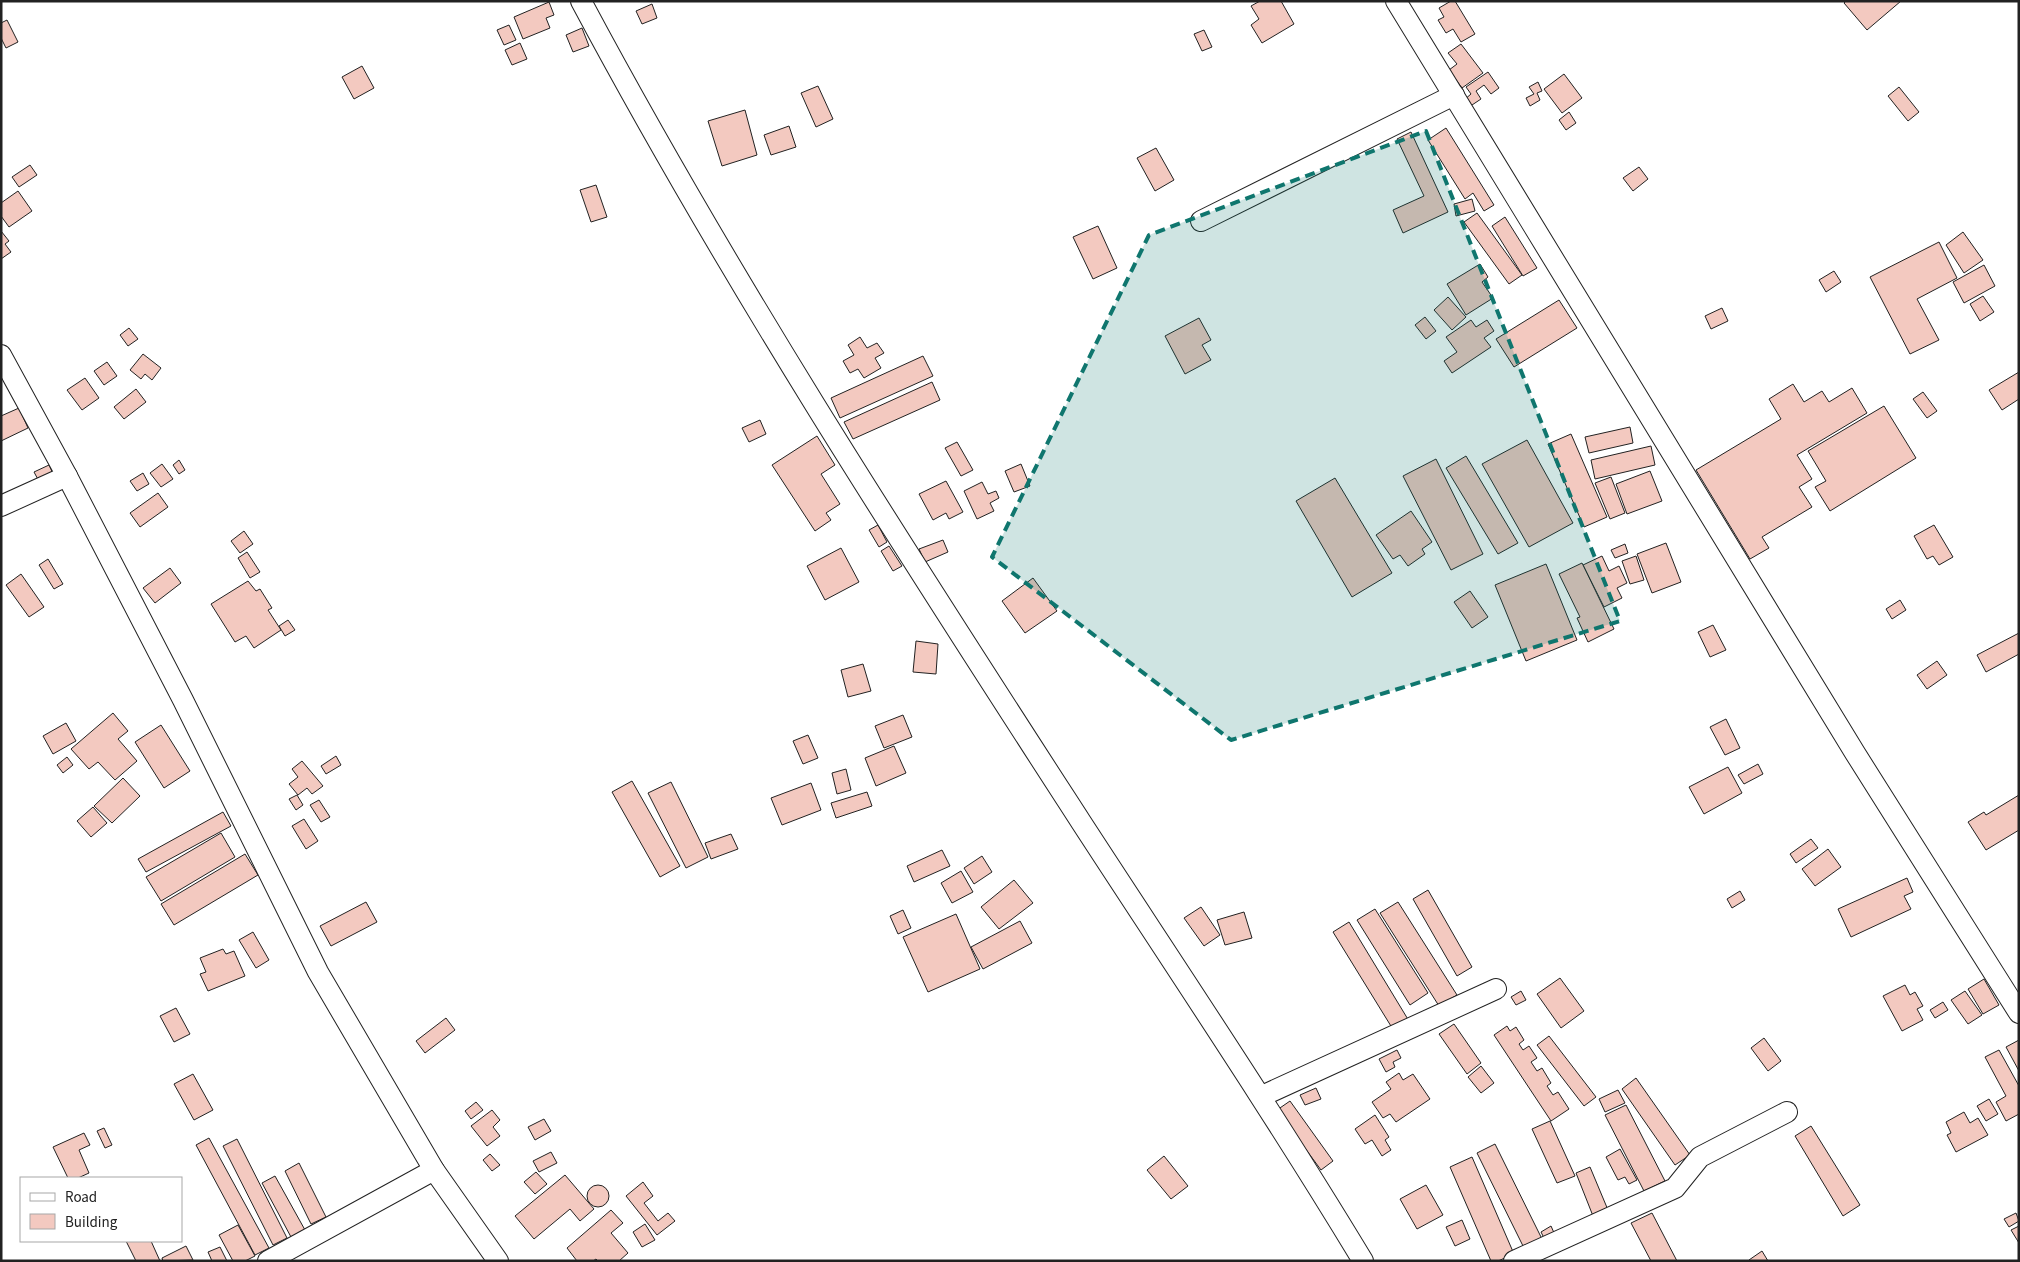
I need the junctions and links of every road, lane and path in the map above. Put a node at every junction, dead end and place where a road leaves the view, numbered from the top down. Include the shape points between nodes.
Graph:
1 (581, 1) edge
2 (1396, 1) edge
3 (1454, 95) junction
4 (1201, 221) dead end
5 (1, 355) edge
6 (67, 476) junction
7 (1, 506) edge
8 (1496, 989) dead end
9 (2019, 1013) edge
10 (1262, 1096) junction
11 (1787, 1112) dead end
12 (434, 1170) junction
13 (268, 1261) edge
14 (498, 1261) edge
15 (1363, 1261) edge
16 (1514, 1261) edge

1 - 10 street via 648,127 808,393 1081,821
2 - 3 street
3 - 4 street
3 - 9 street via 1855,753
5 - 6 street
6 - 7 street
6 - 12 street via 318,972
8 - 10 street
10 - 15 street
11 - 16 street via 1700,1157 1675,1188
12 - 13 street
12 - 14 street

